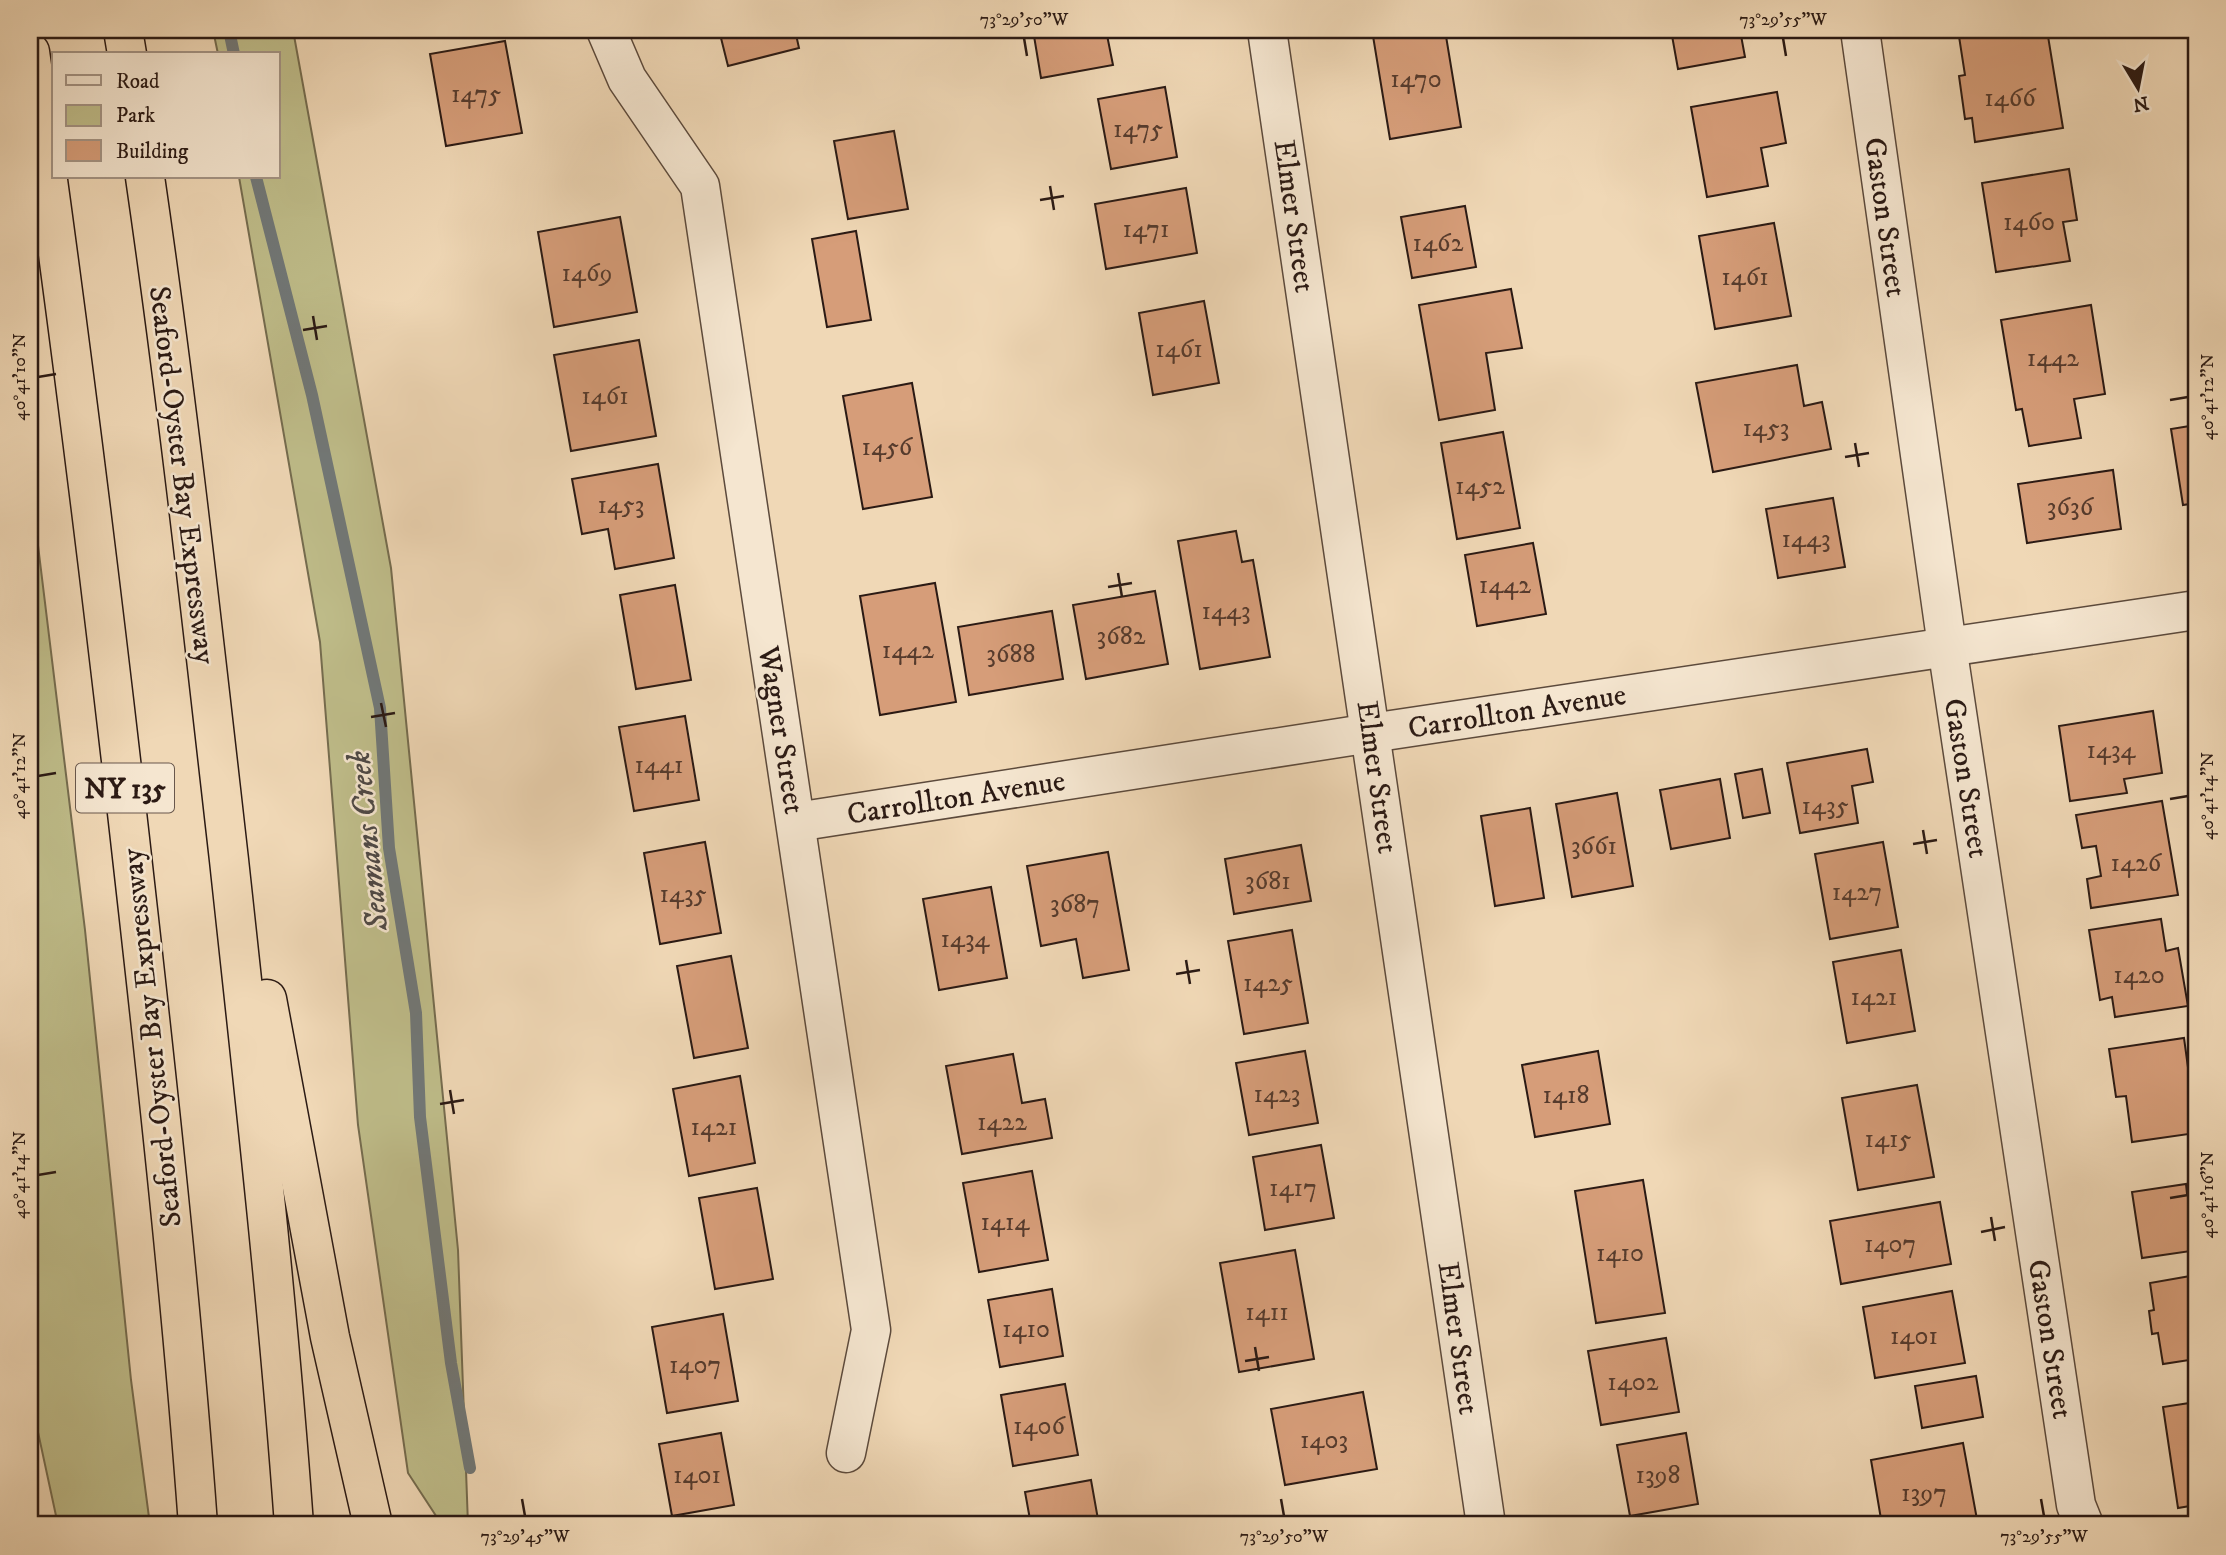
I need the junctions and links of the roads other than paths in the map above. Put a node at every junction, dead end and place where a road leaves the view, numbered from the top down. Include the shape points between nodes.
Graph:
1 (123, 30) edge
2 (606, 30) edge
3 (1267, 30) edge
4 (1860, 30) edge
5 (30, 52) edge
6 (127, 52) edge
7 (145, 178) edge
8 (2196, 610) edge
9 (1947, 646) junction
10 (209, 683) junction
11 (1371, 733) junction
12 (796, 822) junction
13 (846, 1453) dead end
14 (198, 1525) edge
15 (294, 1525) edge
16 (373, 1525) edge
17 (1486, 1525) edge
18 (2084, 1525) edge

1 - 6 highway
2 - 12 street, Wagner Street via 626,79 700,186
3 - 11 street, Elmer Street
4 - 9 street, Gaston Street
5 - 14 highway, Seaford-Oyster Bay Expressway / NY 135 via 114,694 154,1052
7 - 10 highway, Seaford-Oyster Bay Expressway / NY 135
8 - 9 street, Carrollton Avenue
9 - 11 street, Carrollton Avenue
9 - 18 street, Gaston Street via 2076,1505
10 - 15 highway, Seaford-Oyster Bay Expressway / NY 135 via 252,1069
10 - 16 highway via 330,1337
11 - 12 street, Carrollton Avenue
11 - 17 street, Elmer Street
12 - 13 street, Wagner Street via 871,1331

